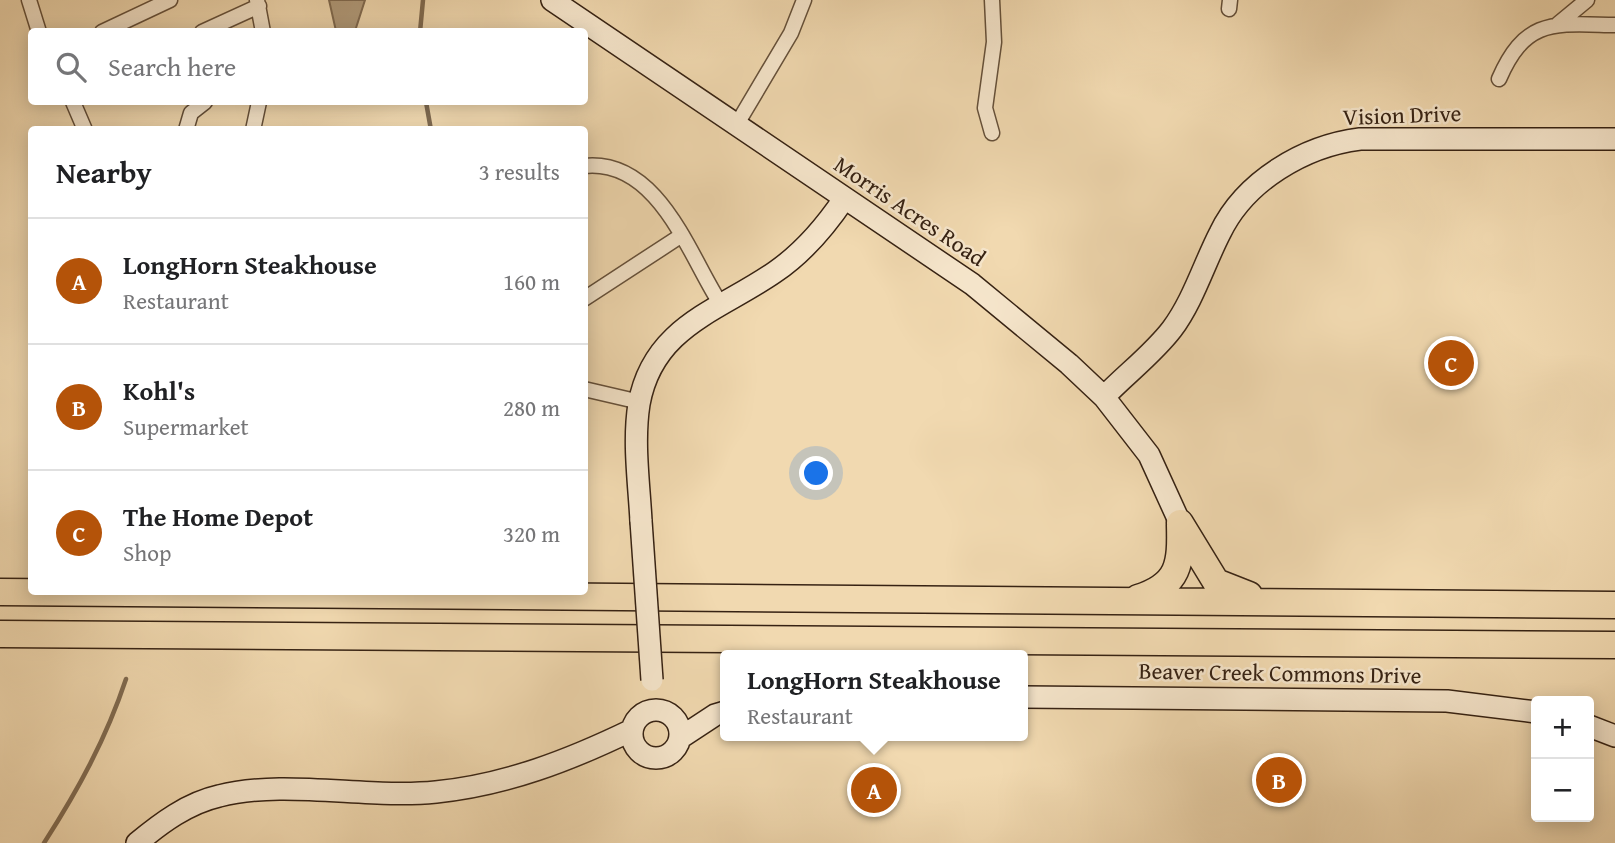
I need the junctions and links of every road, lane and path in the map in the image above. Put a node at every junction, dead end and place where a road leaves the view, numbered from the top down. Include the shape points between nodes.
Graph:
1 (29, 0) edge
2 (170, 0) edge
3 (552, 0) edge
4 (804, 0) edge
5 (992, 0) edge
6 (1587, 0) edge
7 (258, 3) edge
8 (1558, 24) junction
9 (1615, 25) edge
10 (38, 28) edge
11 (110, 28) edge
12 (210, 28) edge
13 (262, 28) edge
14 (1499, 79) dead end
15 (73, 105) edge
16 (201, 105) edge
17 (258, 105) edge
18 (737, 124) junction
19 (83, 126) edge
20 (187, 126) edge
21 (254, 126) edge
22 (992, 133) dead end
23 (1615, 139) edge
24 (588, 166) edge
25 (844, 199) junction
26 (682, 235) junction
27 (588, 296) edge
28 (720, 303) junction
29 (588, 390) edge
30 (1104, 397) junction
31 (640, 402) junction
32 (1180, 523) junction
33 (0, 592) edge
34 (28, 592) edge
35 (425, 595) edge
36 (1134, 600) junction
37 (1278, 601) junction
38 (1615, 605) edge
39 (0, 635) edge
40 (1615, 647) edge
41 (652, 680) junction
42 (1028, 697) edge
43 (1531, 711) edge
44 (667, 712) junction
45 (720, 713) edge
46 (636, 722) junction
47 (1594, 728) edge
48 (1615, 736) edge
49 (680, 738) junction
50 (640, 753) junction
51 (581, 755) junction
52 (137, 843) edge

1 - 10 street
2 - 11 street
3 - 18 street, Morris Acres Road
4 - 18 street via 791,33
5 - 22 street via 994,42 985,108
6 - 8 street
7 - 12 street
7 - 13 street
8 - 9 street
8 - 14 street via 1521,40
15 - 19 street
16 - 20 street via 191,113
17 - 21 street
18 - 25 street, Morris Acres Road
23 - 30 street, Vision Drive via 1360,139 1297,158 1268,176 1232,212 1172,328
24 - 26 street via 611,169 631,178 667,208
25 - 28 street via 800,253
25 - 30 street, Morris Acres Road via 972,284
26 - 27 street
26 - 28 street
28 - 31 street via 674,336 660,354
29 - 31 street
30 - 32 street, Morris Acres Road via 1149,455
31 - 41 street, bridge via 636,430
32 - 36 highway via 1181,555 1175,573 1159,589
32 - 37 highway via 1216,582 1236,592
33 - 34 highway
35 - 36 highway
36 - 37 highway
37 - 38 highway
39 - 40 highway
41 - 44 street
41 - 46 street
42 - 43 street, Beaver Creek Commons Drive via 1447,701
44 - 45 street
44 - 46 street via 651,710
44 - 49 street via 679,725
45 - 49 street
46 - 50 street via 633,742
46 - 51 street
47 - 48 street
49 - 50 street via 671,752 660,758
50 - 51 street
51 - 52 street via 491,783 434,792 286,791 219,796 179,813

